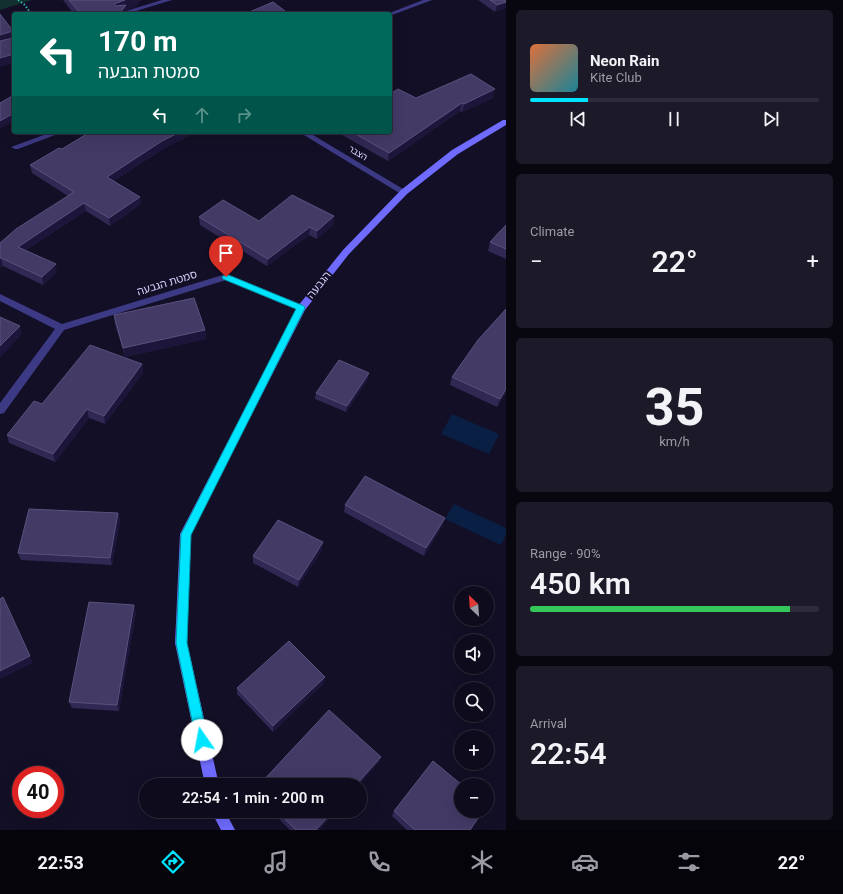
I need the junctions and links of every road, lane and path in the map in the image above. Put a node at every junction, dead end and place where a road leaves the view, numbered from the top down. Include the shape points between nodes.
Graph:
1 (18, 0) edge
2 (169, 0) edge
3 (429, 0) edge
4 (30, 12) edge
5 (126, 12) edge
6 (392, 13) edge
7 (506, 122) edge
8 (53, 134) edge
9 (306, 134) edge
10 (16, 147) dead end
11 (404, 192) junction
12 (0, 297) edge
13 (301, 308) junction
14 (61, 328) junction
15 (0, 410) edge
16 (210, 778) edge
17 (222, 818) edge
18 (228, 830) edge

1 - 4 path
2 - 5 street
3 - 6 street
7 - 11 street, הגבעה via 455,152
8 - 10 street
9 - 11 street, הצבר
11 - 13 street, הגבעה via 346,252
12 - 14 street
13 - 14 street, סמטת הגבעה via 226,277
13 - 16 street, הגבעה via 186,534 181,643
14 - 15 street
17 - 18 street

